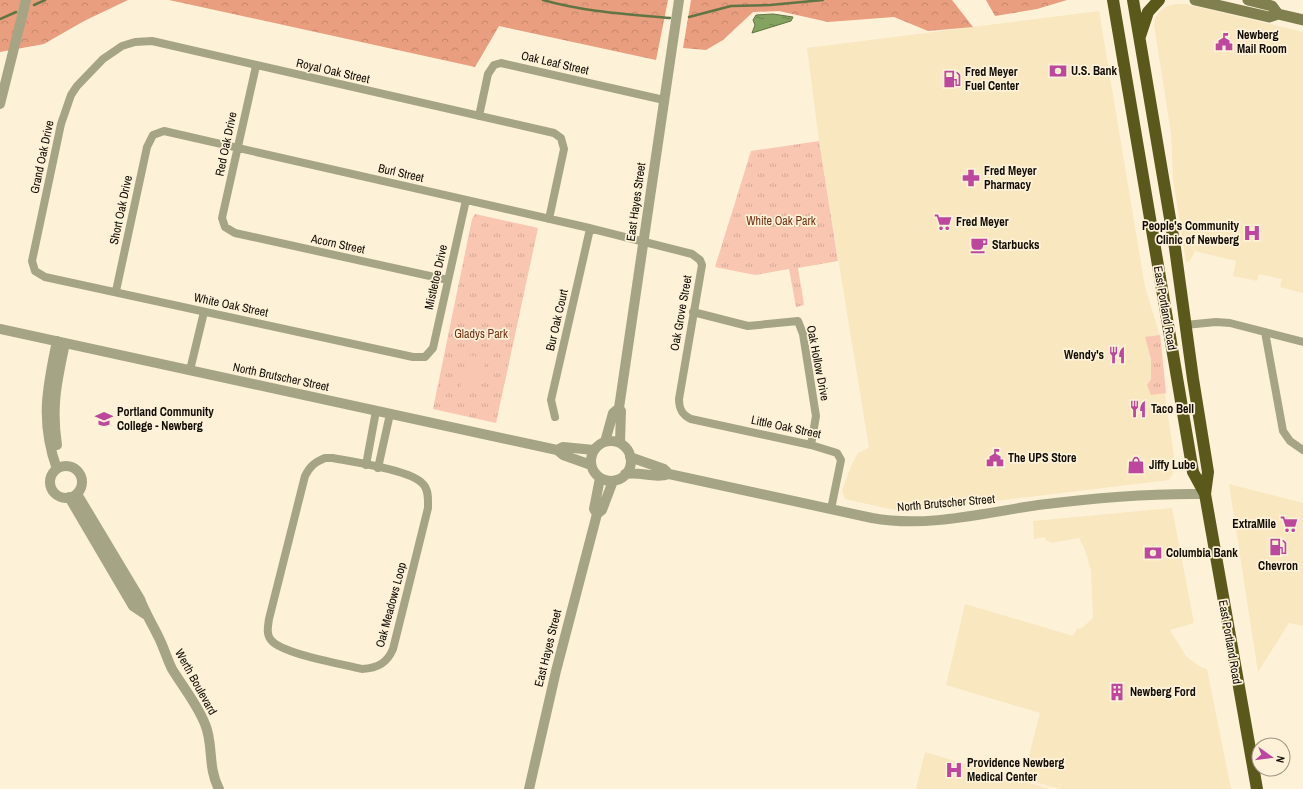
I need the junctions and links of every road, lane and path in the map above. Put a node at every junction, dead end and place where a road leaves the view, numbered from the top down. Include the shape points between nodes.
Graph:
1 (26, 0) edge
2 (679, 0) edge
3 (1113, 0) edge
4 (1133, 0) edge
5 (1159, 0) edge
6 (1195, 0) edge
7 (1248, 0) edge
8 (1278, 14) junction
9 (1303, 20) edge
10 (1140, 37) junction
11 (103, 59) joint
12 (256, 66) junction
13 (664, 100) junction
14 (0, 104) edge
15 (479, 116) junction
16 (153, 135) joint
17 (238, 148) junction
18 (466, 200) junction
19 (549, 219) junction
20 (226, 227) joint
21 (590, 229) junction
22 (643, 241) junction
23 (35, 271) joint
24 (448, 280) junction
25 (116, 291) junction
26 (204, 312) junction
27 (693, 312) junction
28 (1185, 325) junction
29 (0, 329) edge
30 (1265, 332) junction
31 (61, 342) junction
32 (1303, 342) edge
33 (425, 356) joint
34 (190, 370) junction
35 (679, 406) joint
36 (619, 408) junction
37 (376, 411) junction
38 (390, 414) junction
39 (555, 417) dead end
40 (605, 442) junction
41 (620, 443) junction
42 (811, 445) junction
43 (557, 450) junction
44 (594, 450) junction
45 (1303, 450) edge
46 (630, 457) junction
47 (366, 465) junction
48 (591, 465) junction
49 (60, 468) junction
50 (378, 468) junction
51 (625, 474) junction
52 (669, 474) junction
53 (600, 478) junction
54 (613, 481) junction
55 (1205, 494) junction
56 (73, 496) junction
57 (831, 509) junction
58 (597, 514) junction
59 (219, 789) edge
60 (529, 789) edge
61 (1257, 789) edge

1 - 14 street
2 - 13 street, East Hayes Street
3 - 55 highway, East Portland Road via 1193,472
4 - 10 highway, East Portland Road
5 - 10 highway via 1148,12
6 - 8 main road via 1269,17
7 - 8 main road via 1272,6
8 - 9 main road
10 - 28 highway, East Portland Road via 1175,248
11 - 12 street, Royal Oak Street via 122,46 152,41
11 - 23 street, Grand Oak Drive via 77,86 66,106 32,261
12 - 15 street, Royal Oak Street
12 - 17 street, Red Oak Drive
13 - 15 street, Oak Leaf Street via 501,63 494,65 488,74
13 - 22 street, East Hayes Street
15 - 19 street, Royal Oak Street via 554,133 561,138 564,149
16 - 17 street, Burl Street via 164,131
16 - 25 street, Short Oak Drive via 147,147
17 - 18 street, Burl Street
17 - 20 street, Red Oak Drive via 222,218
18 - 19 street, Burl Street
18 - 24 street, Mistletoe Drive
19 - 21 street, Burl Street
20 - 24 street, Acorn Street via 235,233
21 - 22 street, Burl Street
21 - 39 street, Bur Oak Court via 551,400
22 - 27 street, Oak Grove Street via 692,254 700,260 701,270
22 - 36 street, East Hayes Street
23 - 25 street, White Oak Street via 45,277
24 - 33 street, Mistletoe Drive via 433,348
25 - 26 street, White Oak Street
26 - 33 street, White Oak Street via 413,357
26 - 34 street
27 - 35 street, Oak Grove Street
27 - 42 street, Oak Hollow Drive via 748,326 798,321 803,334 816,416
28 - 30 street via 1216,322
28 - 55 highway, East Portland Road via 1208,472
29 - 31 street, North Brutscher Street
30 - 32 street
30 - 45 street via 1284,431 1290,441
31 - 34 street, North Brutscher Street
31 - 49 street, Werth Boulevard via 46,404 46,423
34 - 37 street, North Brutscher Street
35 - 42 street, Little Oak Street via 691,419
36 - 40 street, East Hayes Street via 613,413
36 - 41 street, East Hayes Street
37 - 38 street, North Brutscher Street
37 - 47 street
38 - 43 street, North Brutscher Street
38 - 50 street
40 - 41 street
40 - 44 street
41 - 46 street
42 - 57 street, Little Oak Street via 837,453 841,460
43 - 44 street, North Brutscher Street via 563,447
43 - 48 street, North Brutscher Street via 563,455
44 - 48 street
46 - 51 street via 629,469
46 - 52 street, North Brutscher Street via 664,469
47 - 50 street, Oak Meadows Loop
47 - 50 street, Oak Meadows Loop via 325,458 316,461 305,476 268,630 270,639 284,650 362,669 374,668 390,656 428,508 428,495 424,484 412,475
48 - 53 street
49 - 56 street via 70,466 79,473 82,482
49 - 56 street, Werth Boulevard via 52,475 51,486 58,495
51 - 52 street, North Brutscher Street
51 - 54 street
52 - 57 street, North Brutscher Street
53 - 54 street
53 - 58 street, East Hayes Street via 594,509
54 - 58 street, East Hayes Street via 602,510
55 - 57 street, North Brutscher Street via 1076,501 914,522 890,521
55 - 61 highway, East Portland Road
56 - 59 street, Werth Boulevard via 140,600 173,669 206,724 211,769
58 - 60 street, East Hayes Street

